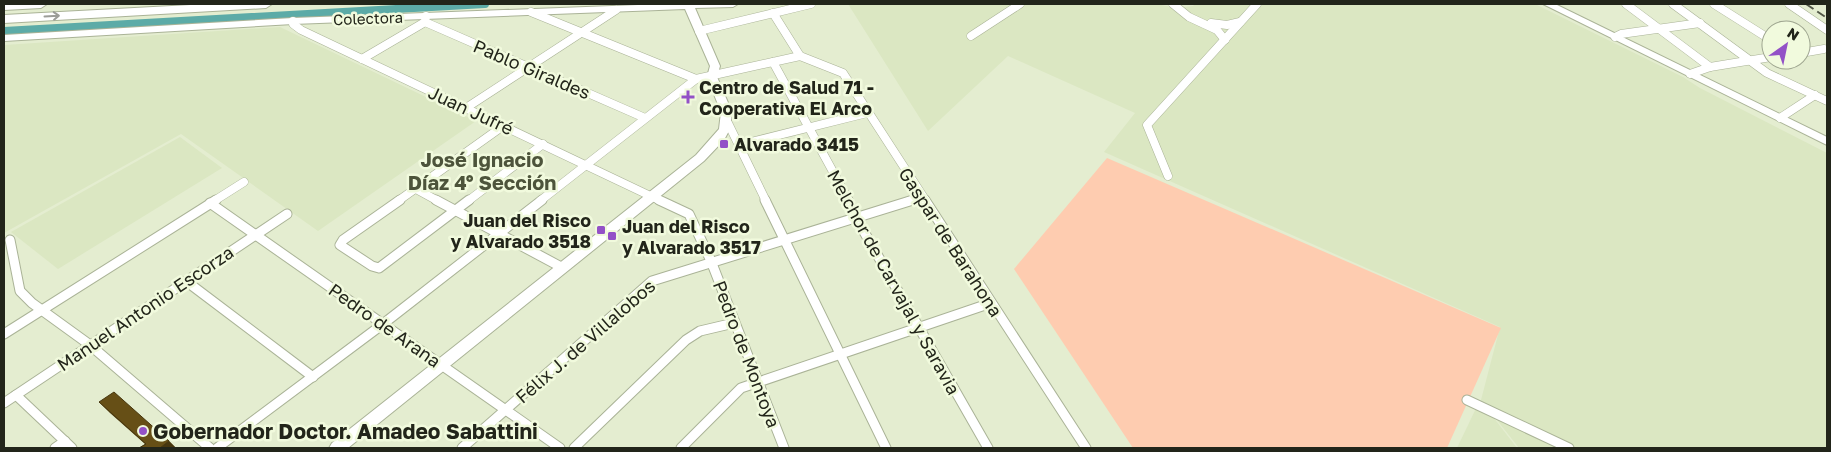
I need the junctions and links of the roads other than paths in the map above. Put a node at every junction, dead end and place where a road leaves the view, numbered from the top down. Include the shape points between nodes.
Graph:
1 (41, 4) edge
2 (266, 4) edge
3 (733, 4) edge
4 (811, 4) edge
5 (1020, 4) edge
6 (1173, 4) edge
7 (1257, 4) edge
8 (1548, 4) edge
9 (1626, 4) edge
10 (1673, 4) edge
11 (1714, 4) edge
12 (1789, 4) edge
13 (1187, 5) dead end
14 (4, 6) edge
15 (689, 7) junction
16 (616, 10) junction
17 (531, 12) junction
18 (773, 13) junction
19 (4, 19) edge
20 (425, 19) junction
21 (293, 21) junction
22 (1240, 22) junction
23 (1700, 23) junction
24 (1659, 29) junction
25 (1827, 30) edge
26 (698, 31) junction
27 (581, 32) junction
28 (1761, 34) edge
29 (972, 36) dead end
30 (1615, 37) junction
31 (4, 38) edge
32 (1225, 40) junction
33 (1824, 50) dead end
34 (1811, 52) edge
35 (800, 56) junction
36 (1761, 58) edge
37 (362, 59) junction
38 (1750, 60) junction
39 (772, 62) junction
40 (528, 67) junction
41 (1710, 67) junction
42 (1690, 74) junction
43 (712, 77) junction
44 (696, 79) junction
45 (1815, 95) junction
46 (1827, 101) edge
47 (466, 108) junction
48 (867, 113) junction
49 (645, 118) junction
50 (1780, 118) junction
51 (728, 124) junction
52 (504, 126) junction
53 (807, 128) junction
54 (1827, 141) edge
55 (543, 144) junction
56 (739, 145) junction
57 (585, 164) junction
58 (1168, 176) dead end
59 (244, 182) dead end
60 (416, 188) junction
61 (653, 196) junction
62 (922, 197) junction
63 (210, 203) junction
64 (456, 210) junction
65 (286, 214) dead end
66 (856, 217) junction
67 (498, 233) junction
68 (255, 234) junction
69 (786, 238) junction
70 (10, 240) dead end
71 (711, 262) junction
72 (563, 268) junction
73 (186, 281) junction
74 (991, 303) junction
75 (43, 309) junction
76 (734, 323) junction
77 (383, 324) junction
78 (920, 328) junction
79 (4, 334) edge
80 (90, 345) junction
81 (841, 355) junction
82 (442, 365) junction
83 (313, 377) junction
84 (756, 382) junction
85 (16, 395) junction
86 (1467, 400) dead end
87 (4, 403) edge
88 (506, 410) junction
89 (68, 445) edge
90 (54, 448) edge
91 (210, 448) edge
92 (217, 448) edge
93 (337, 448) edge
94 (462, 448) edge
95 (560, 448) edge
96 (574, 448) edge
97 (681, 448) edge
98 (784, 448) edge
99 (886, 448) edge
100 (988, 448) edge
101 (1086, 448) edge
102 (1569, 448) edge

1 - 14 highway
19 -> 2 highway
3 - 15 main road, Colectora
4 - 18 street
5 - 29 street
6 - 32 street via 1189,17 1217,30
7 - 22 street
8 - 30 main road
9 - 24 street
10 - 23 street
11 - 28 street
12 - 25 street
13 - 22 street via 1192,14 1211,23 1227,25
15 - 16 main road, Colectora
15 - 26 main road
16 - 17 main road, Colectora
16 - 27 street
17 - 20 main road, Colectora
17 - 27 street
18 - 26 street
18 - 35 street
20 - 21 main road, Colectora
20 - 37 street
20 - 40 street, Pablo Giraldes
21 - 31 main road, Colectora
21 - 37 street, Juan Jufré via 301,30
22 - 32 street
23 - 24 street
23 - 38 street
24 - 30 street
24 - 41 street
26 - 43 main road via 715,66
27 - 40 street
27 - 44 street
30 - 42 main road
32 - 58 street via 1148,125
33 - 34 street
35 - 39 street
35 - 48 street, Gaspar de Barahona via 843,74
36 - 38 street
37 - 47 street, Juan Jufré
38 - 41 street
38 - 45 street via 1767,73
39 - 43 street
39 - 53 street, Melchor de Carvajal y Saravia
40 - 47 street
40 - 49 street, Pablo Giraldes
41 - 42 street
42 - 50 main road
43 - 44 street
43 - 51 main road via 726,106
44 - 49 street
45 - 46 street
45 - 50 street
47 - 52 street, Juan Jufré
48 - 53 street
48 - 62 street, Gaspar de Barahona
49 - 57 street
50 - 54 main road
51 - 56 street
51 - 61 main road via 700,158
52 - 55 street, Juan Jufré
52 - 60 street
53 - 56 street
53 - 66 street, Melchor de Carvajal y Saravia
55 - 57 street, Juan Jufré
55 - 64 street
56 - 69 street
57 - 61 street, Juan Jufré
57 - 67 street
59 - 63 street
60 - 64 street
60 - 64 street via 343,240 340,246 379,268
61 - 71 street, Pedro de Montoya via 689,214
61 - 72 main road
62 - 66 street, Félix J. de Villalobos
62 - 74 street, Gaspar de Barahona
63 - 68 street, Pedro de Arana
63 - 75 street
64 - 67 street
65 - 68 street, Manuel Antonio Escorza
66 - 69 street, Félix J. de Villalobos
66 - 78 street, Melchor de Carvajal y Saravia
67 - 72 street
67 - 77 street
68 - 73 street, Manuel Antonio Escorza
68 - 77 street, Pedro de Arana
69 - 71 street, Félix J. de Villalobos
69 - 81 street
70 - 75 street via 20,291
71 - 76 street, Pedro de Montoya
71 - 88 street, Félix J. de Villalobos via 647,284
72 - 82 main road
73 - 80 street, Manuel Antonio Escorza
73 - 83 street
74 - 78 street
74 - 101 street, Gaspar de Barahona
75 - 79 street
75 - 80 street
76 - 84 street, Pedro de Montoya
76 - 96 street via 700,331 686,340
77 - 82 street, Pedro de Arana
77 - 83 street
78 - 81 street
78 - 100 street, Melchor de Carvajal y Saravia
80 - 85 street, Manuel Antonio Escorza
80 - 91 street
81 - 84 street
81 - 99 street
82 - 88 street, Pedro de Arana
82 - 93 main road
83 - 92 street
84 - 97 street via 735,392
84 - 98 street, Pedro de Montoya
85 - 87 street, Manuel Antonio Escorza
85 - 89 street
86 - 102 street
88 - 94 street, Félix J. de Villalobos
88 - 95 street, Pedro de Arana
89 - 90 street

